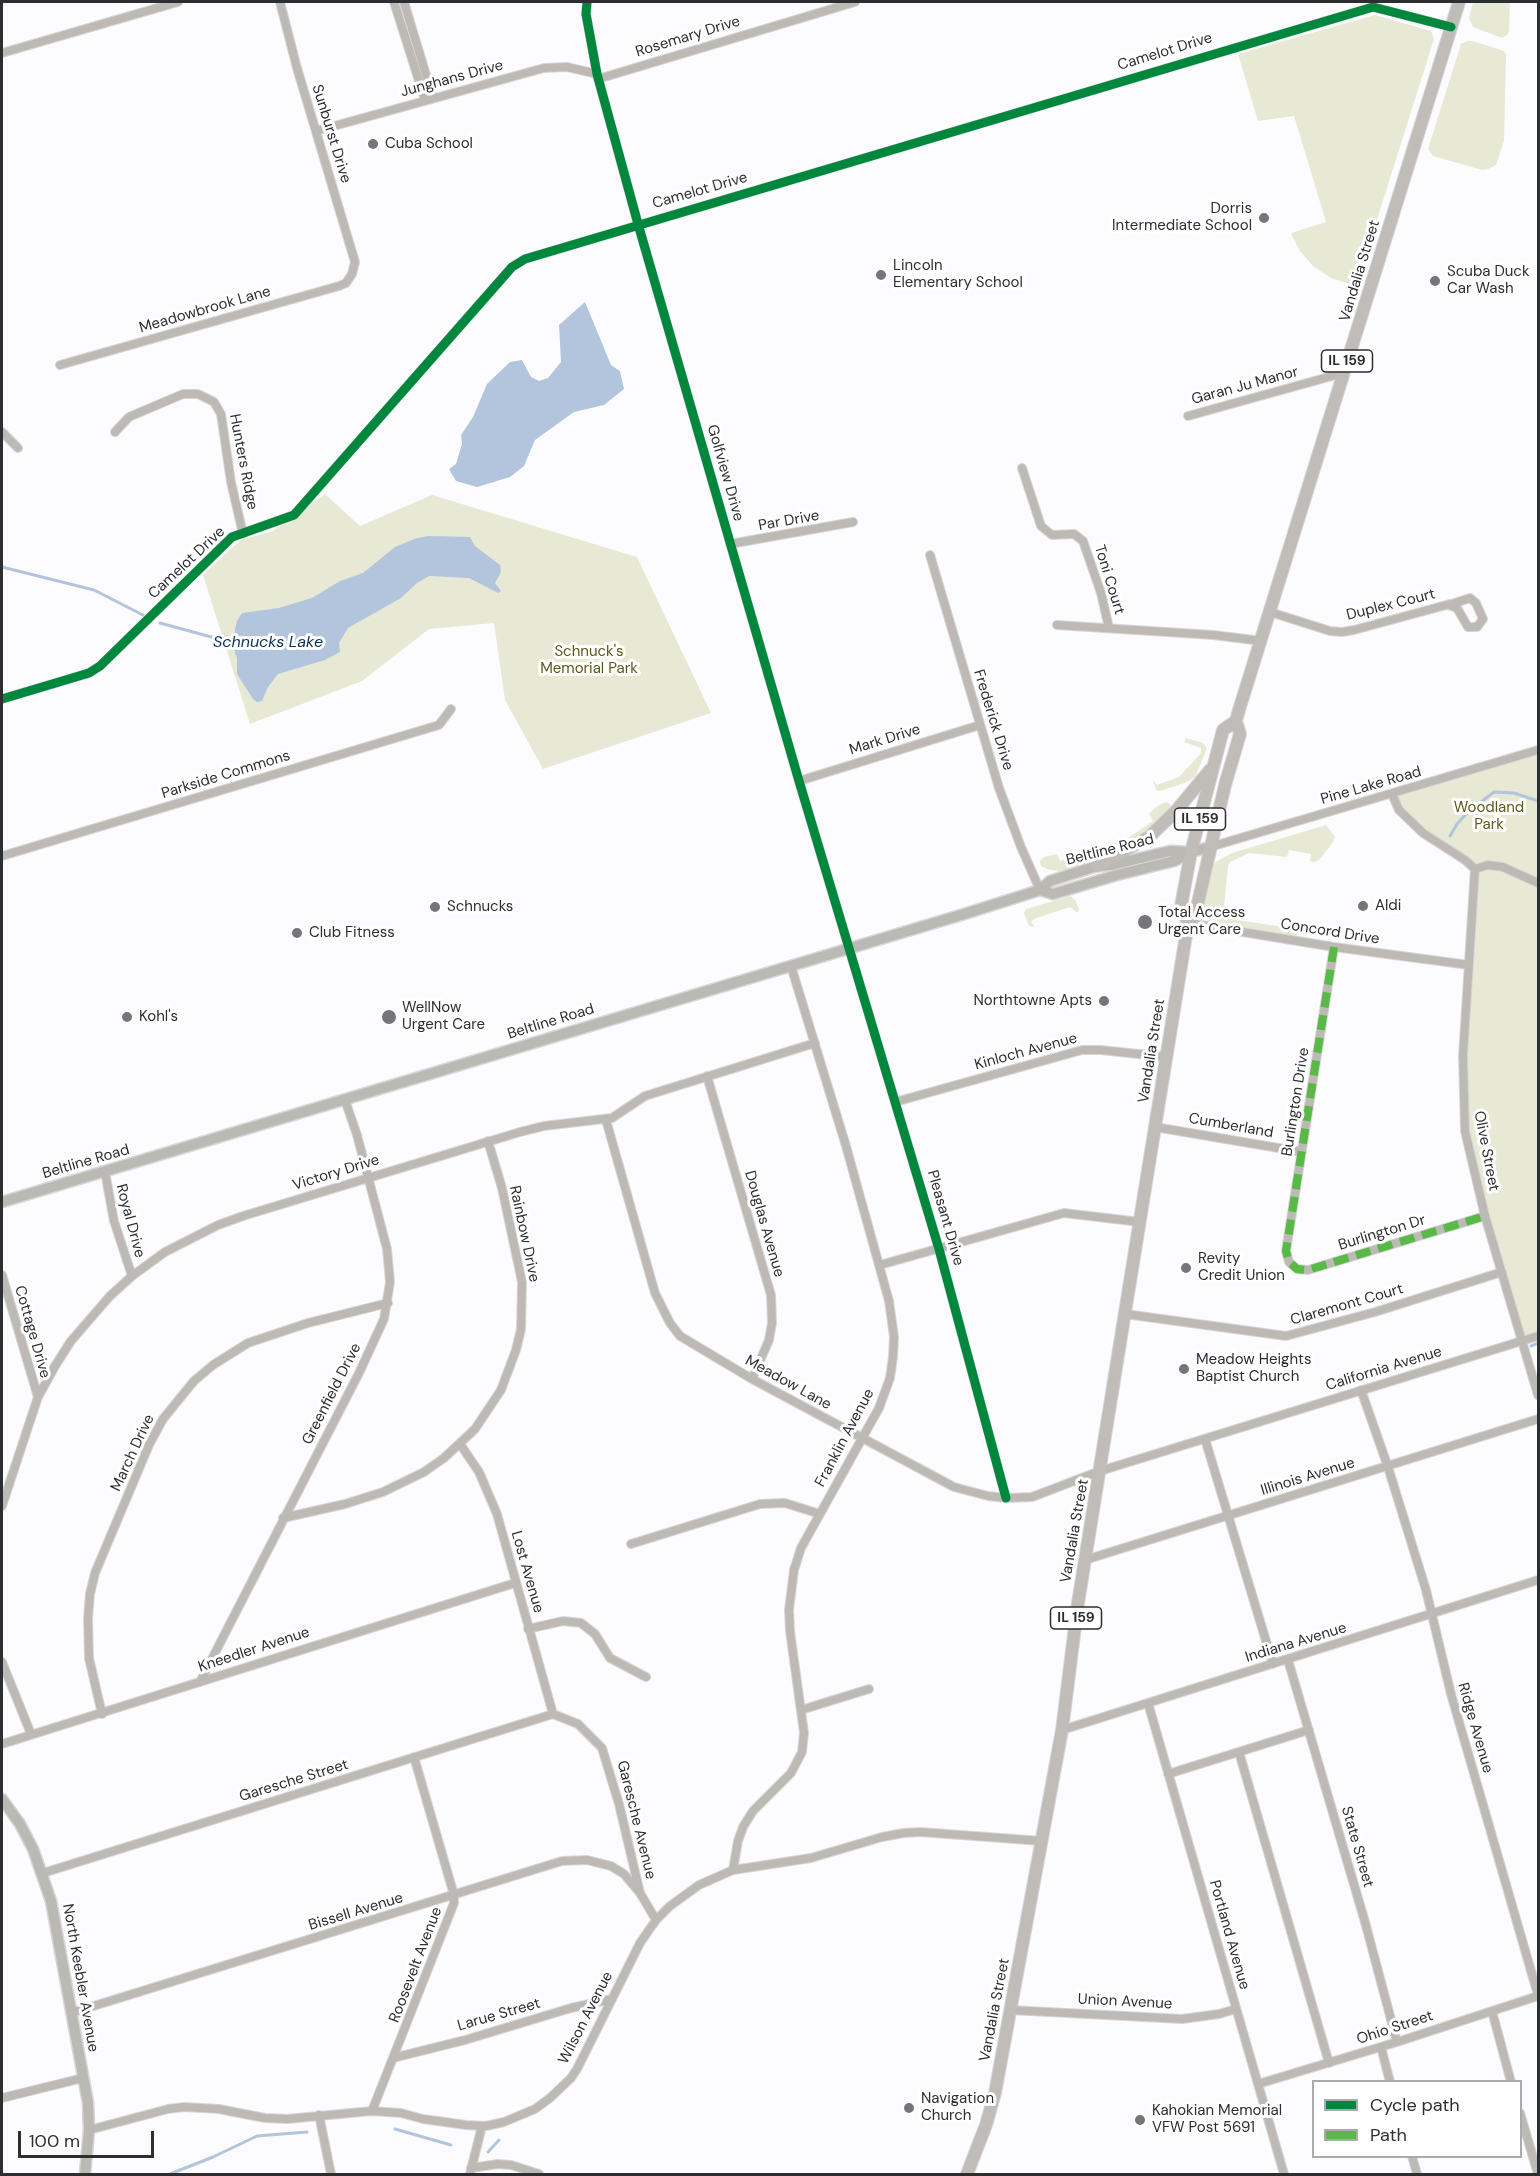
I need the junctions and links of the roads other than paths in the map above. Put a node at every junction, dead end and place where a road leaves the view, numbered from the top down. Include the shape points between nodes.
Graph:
1 (178, 2) edge
2 (280, 2) edge
3 (394, 2) edge
4 (404, 2) edge
5 (587, 2) edge
6 (855, 2) edge
7 (1459, 2) edge
8 (1451, 27) junction
9 (2, 53) edge
10 (597, 76) junction
11 (429, 99) junction
12 (316, 131) junction
13 (638, 225) junction
14 (352, 274) joint
15 (60, 365) dead end
16 (1343, 373) junction
17 (1188, 416) dead end
18 (2, 432) edge
19 (115, 432) dead end
20 (18, 448) dead end
21 (1022, 468) dead end
22 (853, 522) dead end
23 (243, 534) junction
24 (730, 544) junction
25 (930, 555) dead end
26 (1449, 604) junction
27 (1270, 612) junction
28 (1057, 625) dead end
29 (1109, 628) junction
30 (1262, 641) junction
31 (2, 699) edge
32 (451, 709) dead end
33 (1236, 721) junction
34 (980, 725) junction
35 (1539, 750) edge
36 (1214, 765) junction
37 (799, 781) junction
38 (1392, 794) junction
39 (1210, 847) junction
40 (1191, 852) junction
41 (2, 856) edge
42 (1097, 866) junction
43 (1475, 869) junction
44 (1539, 883) edge
45 (1040, 890) junction
46 (1188, 923) junction
47 (1334, 947) junction
48 (848, 949) junction
49 (1469, 965) junction
50 (791, 966) junction
51 (815, 1043) junction
52 (1166, 1057) junction
53 (707, 1076) junction
54 (345, 1100) junction
55 (895, 1102) junction
56 (606, 1120) junction
57 (1155, 1127) junction
58 (488, 1142) junction
59 (1302, 1152) junction
60 (105, 1172) junction
61 (369, 1177) junction
62 (2, 1202) edge
63 (1485, 1216) junction
64 (1140, 1222) junction
65 (939, 1249) junction
66 (1289, 1262) joint
67 (879, 1265) junction
68 (1502, 1272) junction
69 (2, 1275) edge
70 (132, 1276) junction
71 (388, 1303) junction
72 (1125, 1314) junction
73 (1539, 1336) edge
74 (1521, 1340) junction
75 (752, 1379) junction
76 (1361, 1390) junction
77 (1539, 1395) edge
78 (38, 1397) junction
79 (1539, 1419) edge
80 (862, 1438) junction
81 (1205, 1439) junction
82 (460, 1444) junction
83 (1388, 1467) junction
84 (1100, 1472) junction
85 (1006, 1498) junction
86 (2, 1506) edge
87 (820, 1514) junction
88 (1228, 1516) junction
89 (283, 1518) junction
90 (631, 1544) dead end
91 (1085, 1560) junction
92 (1539, 1580) edge
93 (515, 1583) junction
94 (1431, 1614) junction
95 (528, 1629) junction
96 (1288, 1660) junction
97 (2, 1662) edge
98 (1273, 1664) junction
99 (646, 1677) dead end
100 (200, 1682) junction
101 (869, 1689) dead end
102 (1148, 1703) junction
103 (801, 1710) junction
104 (102, 1713) junction
105 (553, 1714) junction
106 (1062, 1730) junction
107 (1309, 1730) junction
108 (31, 1734) junction
109 (2, 1744) edge
110 (1239, 1752) junction
111 (414, 1756) junction
112 (1168, 1774) junction
113 (2, 1798) edge
114 (1042, 1841) junction
115 (733, 1870) junction
116 (42, 1873) junction
117 (640, 1893) junction
118 (454, 1895) junction
119 (656, 1920) junction
120 (1539, 1996) edge
121 (612, 1999) junction
122 (1236, 2009) junction
123 (1010, 2010) junction
124 (1492, 2011) junction
125 (71, 2013) junction
126 (1397, 2042) junction
127 (1381, 2047) junction
128 (393, 2058) junction
129 (1329, 2063) junction
130 (83, 2078) junction
131 (1389, 2080) edge
132 (1510, 2080) edge
133 (1258, 2084) junction
134 (2, 2098) edge
135 (372, 2111) junction
136 (319, 2115) junction
137 (1522, 2117) edge
138 (482, 2126) junction
139 (89, 2130) junction
140 (1412, 2158) edge
141 (471, 2171) edge
142 (85, 2175) edge
143 (331, 2175) edge
144 (539, 2175) edge
145 (967, 2175) edge
146 (1284, 2175) edge
147 (1417, 2175) edge
148 (1538, 2175) edge

1 - 9 street
2 - 12 street, Sunburst Drive
3 - 11 street
4 - 11 street
5 - 10 street, Golfview Drive
6 - 10 street, Rosemary Drive
7 - 8 main road, Vandalia Street / IL 159
8 - 13 street, Camelot Drive via 1373,7
8 - 16 main road, Vandalia Street / IL 159
10 - 11 street, Junghans Drive via 567,67 544,68
10 - 13 street, Golfview Drive
11 - 12 street, Junghans Drive
12 - 14 street, Sunburst Drive via 355,262
13 - 23 street, Camelot Drive via 519,261 294,515
13 - 24 street, Golfview Drive
14 - 15 street, Meadowbrook Lane via 339,286
16 - 17 street, Garan Ju Manor
16 - 27 main road, Vandalia Street / IL 159
18 - 20 street
19 - 23 street, Hunters Ridge via 129,417 183,394 198,394 214,402 222,420
21 - 29 street, Toni Court via 1041,526 1053,535 1074,534 1083,541
22 - 24 street, Par Drive
23 - 31 street, Camelot Drive via 232,537 100,666 89,673
24 - 37 street, Golfview Drive
25 - 34 street, Frederick Drive
26 - 26 street, Duplex Court via 1457,608 1468,627 1477,627 1483,619 1470,598
26 - 27 street, Duplex Court via 1342,632
27 - 30 main road, Vandalia Street / IL 159
28 - 29 street, Toni Court
29 - 30 street, Toni Court
30 - 33 main road, Vandalia Street / IL 159
32 - 41 street, Parkside Commons via 439,725
33 - 36 main road, Vandalia Street / IL 159 via 1223,730
33 - 39 main road, Vandalia Street / IL 159 via 1240,734
34 - 37 street, Mark Drive
34 - 45 street, Frederick Drive via 1017,837
35 - 38 street, Pine Lake Road
36 - 40 main road, Vandalia Street / IL 159
36 - 42 main road via 1180,808 1149,837
37 - 48 street, Golfview Drive
38 - 39 street, Pine Lake Road
38 - 43 street via 1399,810 1423,833
39 - 40 main road, Beltline Road
39 - 46 main road, Vandalia Street / IL 159 via 1197,907
40 - 42 main road, Beltline Road via 1170,851
40 - 45 main road, Beltline Road via 1174,861 1053,894
40 - 46 main road, Vandalia Street / IL 159 via 1181,906
42 - 45 main road, Beltline Road via 1050,881
43 - 44 street via 1488,865 1503,867
43 - 49 street, Olive Street
45 - 48 main road, Beltline Road
46 - 47 street, Concord Drive
46 - 52 main road, Vandalia Street / IL 159
47 - 49 street, Concord Drive
47 - 59 street, Burlington Drive
48 - 50 main road, Beltline Road
48 - 55 street, Pleasant Drive
49 - 63 street, Olive Street via 1463,1106
50 - 51 street, Franklin Avenue
50 - 54 main road, Beltline Road
51 - 53 street, Victory Drive
51 - 67 street, Franklin Avenue
52 - 55 street, Kinloch Avenue via 1082,1050
52 - 57 main road, Vandalia Street / IL 159
53 - 56 street, Victory Drive via 645,1096
53 - 75 street, Douglas Avenue via 771,1295 769,1340
54 - 60 main road, Beltline Road
54 - 61 street, Greenfield Drive
55 - 65 street, Pleasant Drive
56 - 58 street, Victory Drive via 544,1126
56 - 75 street, Meadow Lane via 661,1307 681,1336
57 - 59 street, Cumberland
57 - 64 main road, Vandalia Street / IL 159
58 - 61 street, Victory Drive
58 - 82 street, Rainbow Drive via 515,1244 523,1308 516,1350 501,1390
59 - 66 street, Burlington Drive via 1286,1251
60 - 62 main road, Beltline Road
60 - 70 street, Royal Drive via 114,1221
61 - 70 street, Victory Drive via 218,1225 165,1252
61 - 71 street, Greenfield Drive via 387,1249
63 - 66 street, Burlington Dr via 1308,1270 1297,1269
63 - 68 street, Olive Street
64 - 65 street via 1064,1213
64 - 72 main road, Vandalia Street / IL 159
65 - 67 street
65 - 85 street, Pleasant Drive
67 - 80 street, Franklin Avenue via 892,1317 893,1357 885,1393
68 - 72 street, Claremont Court via 1292,1336
68 - 74 street, Olive Street
69 - 78 street, Cottage Drive
70 - 78 street, Victory Drive via 71,1341
71 - 89 street, Greenfield Drive via 377,1336
71 - 104 street, March Drive via 248,1343 194,1381 163,1419 95,1573 90,1594 89,1658
72 - 84 main road, Vandalia Street / IL 159
73 - 74 street, California Avenue
74 - 76 street, California Avenue
74 - 77 street, Olive Street
75 - 80 street, Meadow Lane
76 - 81 street, California Avenue
76 - 83 street, Ridge Avenue
78 - 86 street, Victory Drive
79 - 83 street, Illinois Avenue
80 - 85 street, Meadow Lane via 954,1486 988,1497
80 - 87 street, Franklin Avenue
81 - 84 street, California Avenue
81 - 88 street
82 - 89 street, Rainbow Drive via 424,1472 383,1492
82 - 93 street, Lost Avenue via 489,1493
83 - 88 street, Illinois Avenue
83 - 94 street, Ridge Avenue
84 - 85 street, Meadow Lane via 1032,1497
84 - 91 main road, Vandalia Street / IL 159
87 - 90 street via 785,1503 760,1504
87 - 103 street, Franklin Avenue via 801,1548 791,1591 790,1631
88 - 91 street, Illinois Avenue
88 - 98 street
89 - 100 street, Greenfield Drive
91 - 106 main road, Vandalia Street / IL 159
92 - 94 street, Indiana Avenue
93 - 95 street, Lost Avenue
93 - 100 street, Kneedler Avenue
94 - 96 street, Indiana Avenue
94 - 120 street, Ridge Avenue
95 - 99 street via 564,1621 581,1623 595,1634 610,1658
95 - 105 street, Lost Avenue
96 - 98 street, Indiana Avenue
96 - 107 street, State Street
97 - 108 street
98 - 102 street, Indiana Avenue
100 - 104 street, Kneedler Avenue
101 - 103 street
102 - 106 street, Indiana Avenue
102 - 112 street, Portland Avenue
103 - 115 street, Franklin Avenue via 804,1740 798,1763 753,1811 738,1841
104 - 108 street, Kneedler Avenue
105 - 111 street, Garesche Street
105 - 117 street, Garesche Avenue via 578,1724 602,1748
106 - 114 main road, Vandalia Street / IL 159
107 - 110 street
107 - 126 street, State Street
108 - 109 street, Kneedler Avenue
110 - 112 street
110 - 129 street
111 - 116 street, Garesche Street
111 - 118 street, Roosevelt Avenue
112 - 122 street, Portland Avenue
113 - 116 main road, North Keebler Avenue via 20,1824
114 - 115 street, Wilson Avenue via 904,1833 811,1858
114 - 123 main road, Vandalia Street / IL 159
115 - 119 street, Wilson Avenue via 691,1890
116 - 125 main road, North Keebler Avenue via 51,1901
117 - 118 street, Bissell Avenue via 624,1874 611,1866 574,1860
117 - 119 street, Garesche Avenue
118 - 125 street, Bissell Avenue
118 - 128 street, Roosevelt Avenue
119 - 121 street, Wilson Avenue
120 - 124 street, Ohio Street
121 - 128 street, Larue Street
121 - 138 street, Wilson Avenue via 577,2069 561,2089 518,2117
122 - 123 street, Union Avenue via 1182,2019
122 - 133 street, Portland Avenue
123 - 145 main road, Vandalia Street / IL 159 via 995,2093
124 - 126 street, Ohio Street
124 - 132 street
125 - 130 main road, North Keebler Avenue
126 - 127 street, Ohio Street
127 - 129 street, Ohio Street
127 - 131 street
128 - 135 street, Roosevelt Avenue
129 - 133 street, Ohio Street
130 - 134 street
130 - 139 main road, North Keebler Avenue
133 - 146 street, Portland Avenue
135 - 136 street, Wilson Avenue
135 - 138 street, Wilson Avenue
136 - 139 street, Wilson Avenue via 265,2118 184,2107
136 - 143 street
137 - 148 street
138 - 141 street
139 - 142 main road, North Keebler Avenue
140 - 147 street
141 - 144 street via 484,2165 511,2165

